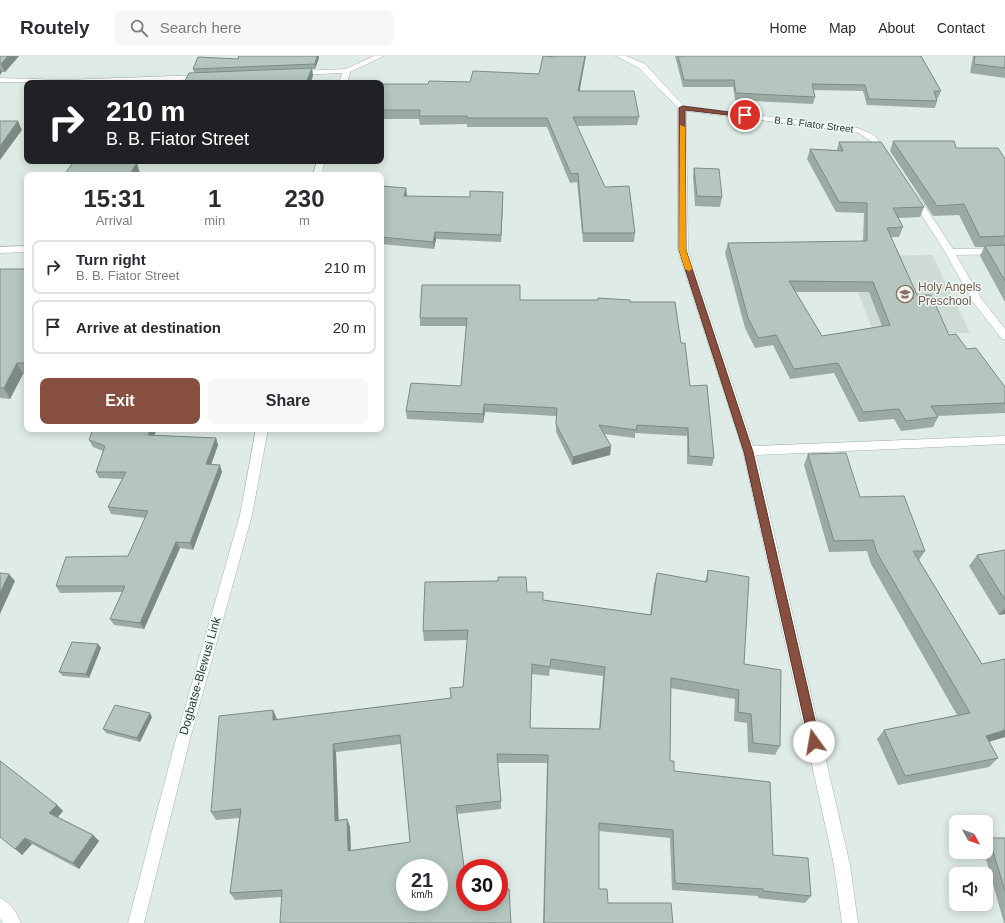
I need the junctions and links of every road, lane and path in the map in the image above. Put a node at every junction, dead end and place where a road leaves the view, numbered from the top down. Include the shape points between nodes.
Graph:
1 (380, 56) edge
2 (620, 56) edge
3 (347, 72) junction
4 (284, 74) edge
5 (214, 76) edge
6 (0, 80) edge
7 (114, 80) edge
8 (344, 80) edge
9 (24, 81) edge
10 (682, 108) junction
11 (890, 162) edge
12 (907, 187) edge
13 (24, 249) edge
14 (0, 250) edge
15 (1005, 251) edge
16 (950, 252) junction
17 (1005, 336) edge
18 (261, 432) edge
19 (1005, 440) edge
20 (749, 452) junction
21 (0, 906) edge
22 (13, 923) edge
23 (136, 923) edge
24 (850, 923) edge

1 - 3 street
2 - 10 street via 642,66
3 - 4 street
3 - 8 street
5 - 7 street
6 - 9 street
10 - 11 street, B. B. Fiator Street via 858,130 875,138
10 - 20 street via 683,250
12 - 16 street
13 - 14 street
15 - 16 street
16 - 17 street via 977,300
18 - 23 street, Dogbatse-Blewusi Link via 246,515 183,739
19 - 20 street
20 - 24 street via 842,865
21 - 22 street

